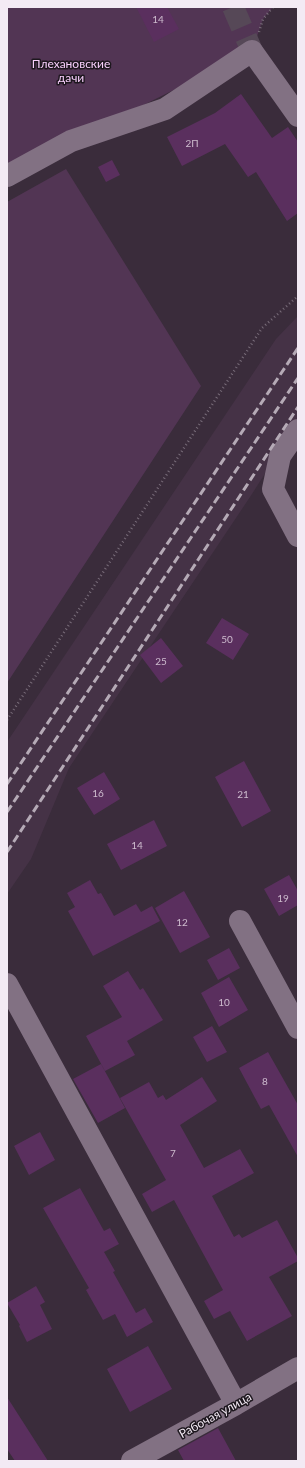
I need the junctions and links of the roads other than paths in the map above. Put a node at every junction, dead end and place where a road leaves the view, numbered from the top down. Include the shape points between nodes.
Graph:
1 (298, 116) edge
2 (7, 176) edge
3 (298, 430) edge
4 (298, 536) edge
5 (240, 921) dead end
6 (7, 984) edge
7 (298, 1028) edge
8 (298, 1368) edge
9 (236, 1404) junction
10 (132, 1461) edge

1 - 2 street via 252,51 165,109 71,141
3 - 4 street via 280,456 273,489
5 - 7 street
6 - 9 street
8 - 9 street, Рабочая улица
9 - 10 street, Рабочая улица

